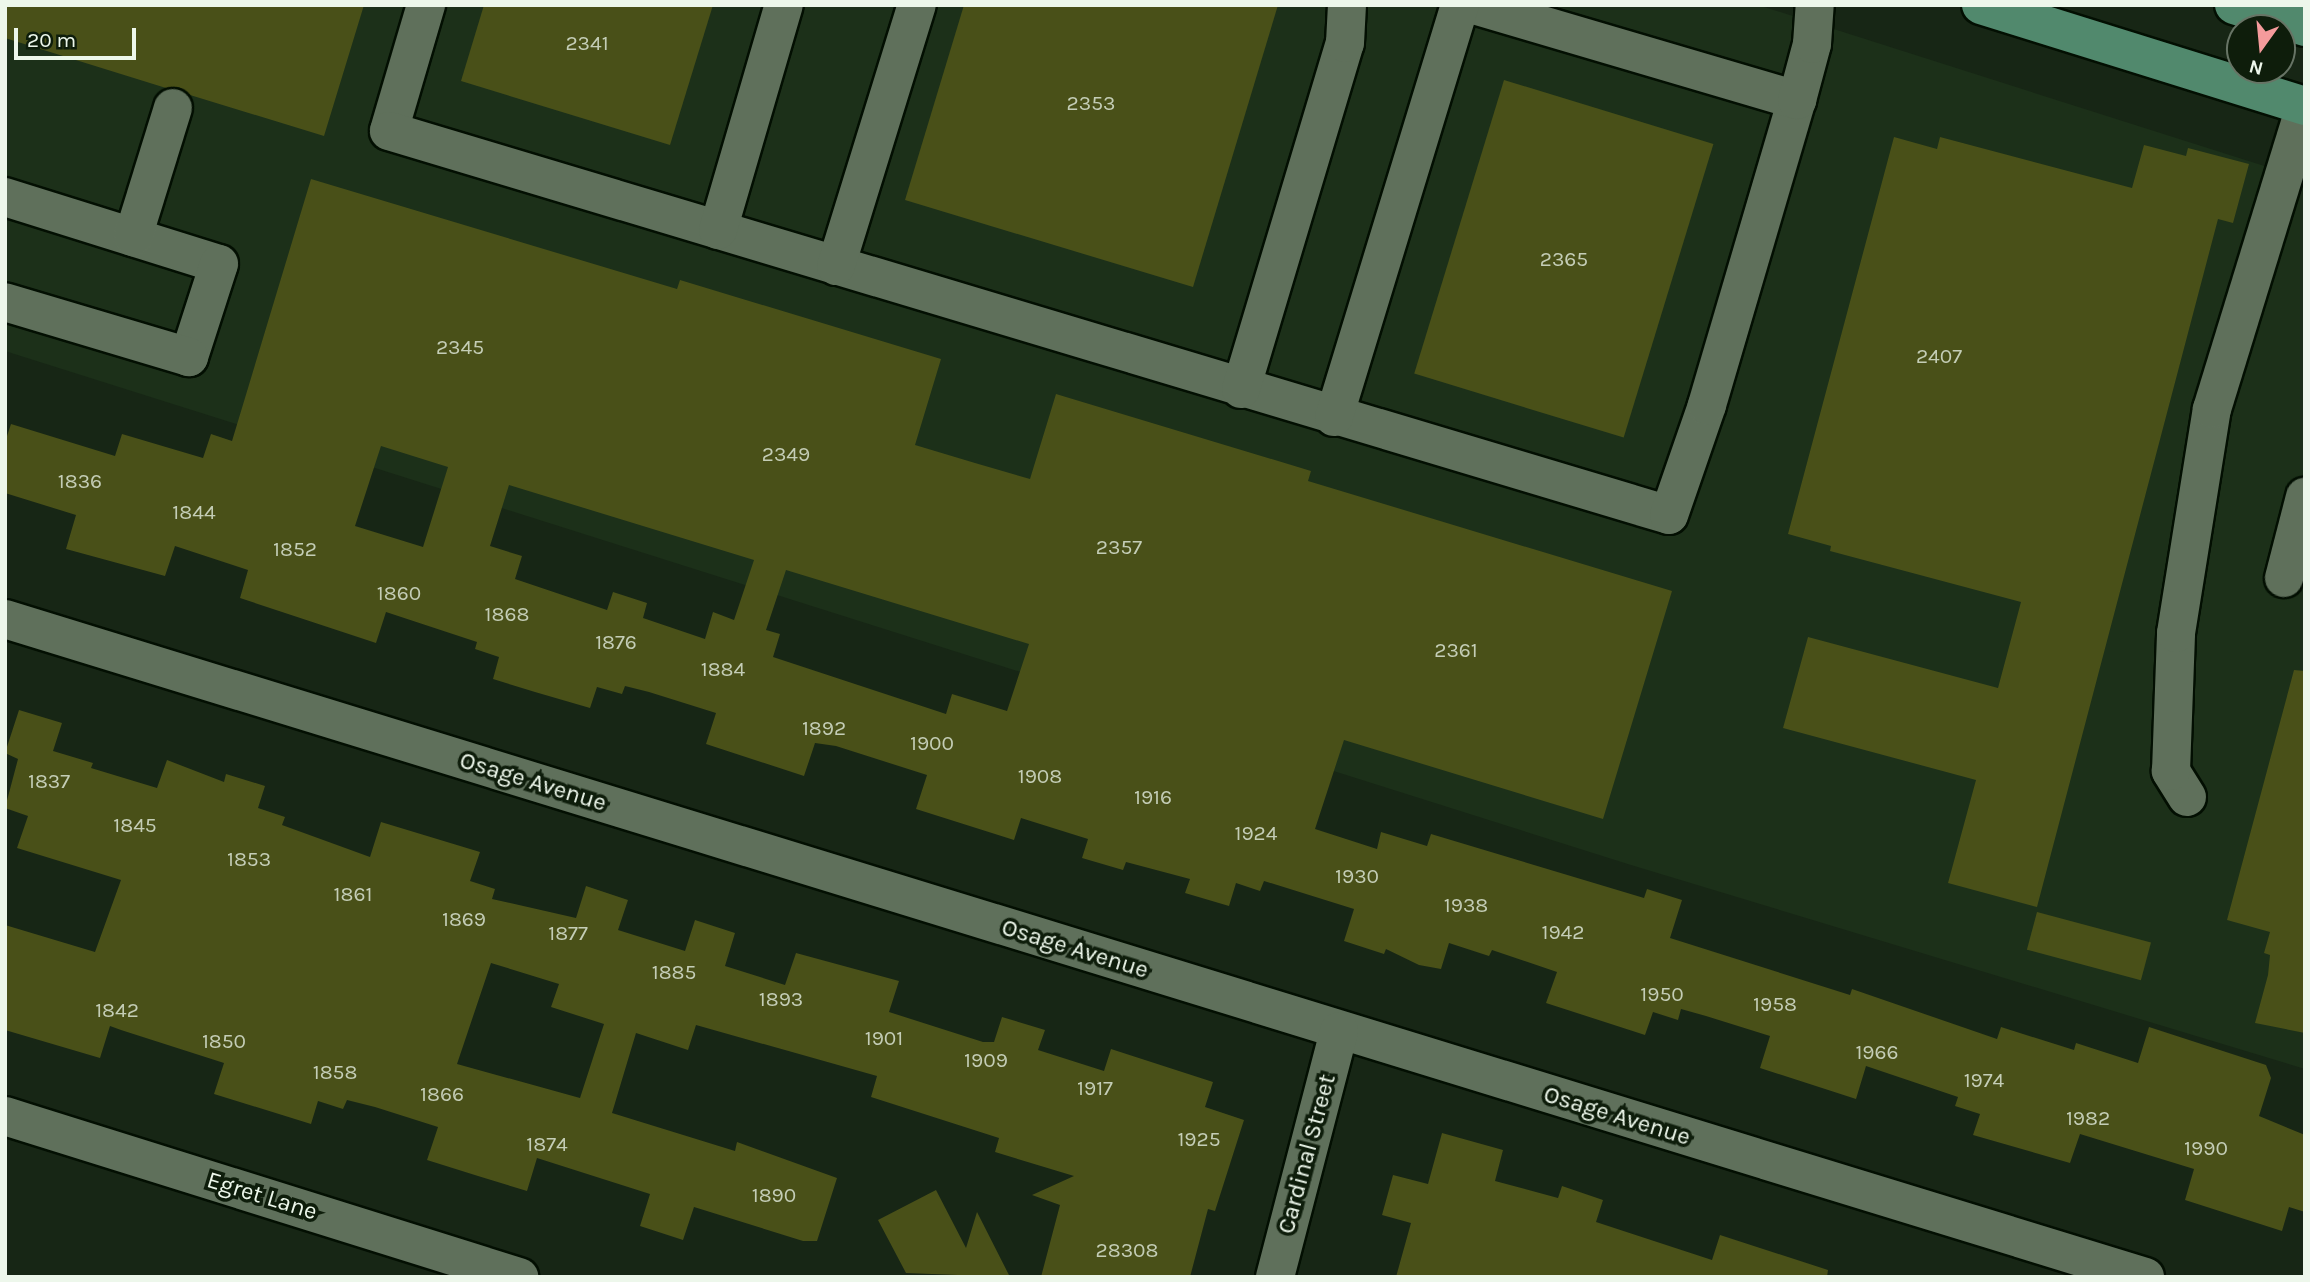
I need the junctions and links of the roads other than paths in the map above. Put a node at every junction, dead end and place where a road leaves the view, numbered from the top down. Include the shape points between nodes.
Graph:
1 (426, 5) edge
2 (783, 5) edge
3 (917, 5) edge
4 (1347, 5) edge
5 (1460, 5) edge
6 (1474, 5) edge
7 (1815, 5) edge
8 (1981, 5) edge
9 (2234, 5) edge
10 (2305, 27) edge
11 (1797, 100) junction
12 (2305, 106) edge
13 (173, 108) dead end
14 (5, 197) edge
15 (718, 230) junction
16 (133, 237) junction
17 (836, 266) junction
18 (5, 302) edge
19 (1241, 389) junction
20 (1334, 417) junction
21 (2305, 497) edge
22 (2284, 578) dead end
23 (5, 619) edge
24 (2187, 797) dead end
25 (1339, 1031) junction
26 (5, 1116) edge
27 (519, 1277) edge
28 (1275, 1277) edge
29 (2145, 1277) edge

1 - 15 street via 390,131
2 - 15 street
3 - 17 street
4 - 19 street via 1345,43
5 - 20 street
6 - 11 street
7 - 11 street via 1812,44
8 - 12 main road
9 - 10 main road
11 - 20 street via 1707,405 1669,515
12 - 24 street via 2212,409 2176,633 2171,771
13 - 16 street
14 - 16 street
15 - 17 street
16 - 18 street via 219,264 189,357
17 - 19 street
19 - 20 street
21 - 22 street
23 - 25 street, Osage Avenue
25 - 28 street, Cardinal Street
25 - 29 street, Osage Avenue
26 - 27 street, Egret Lane

